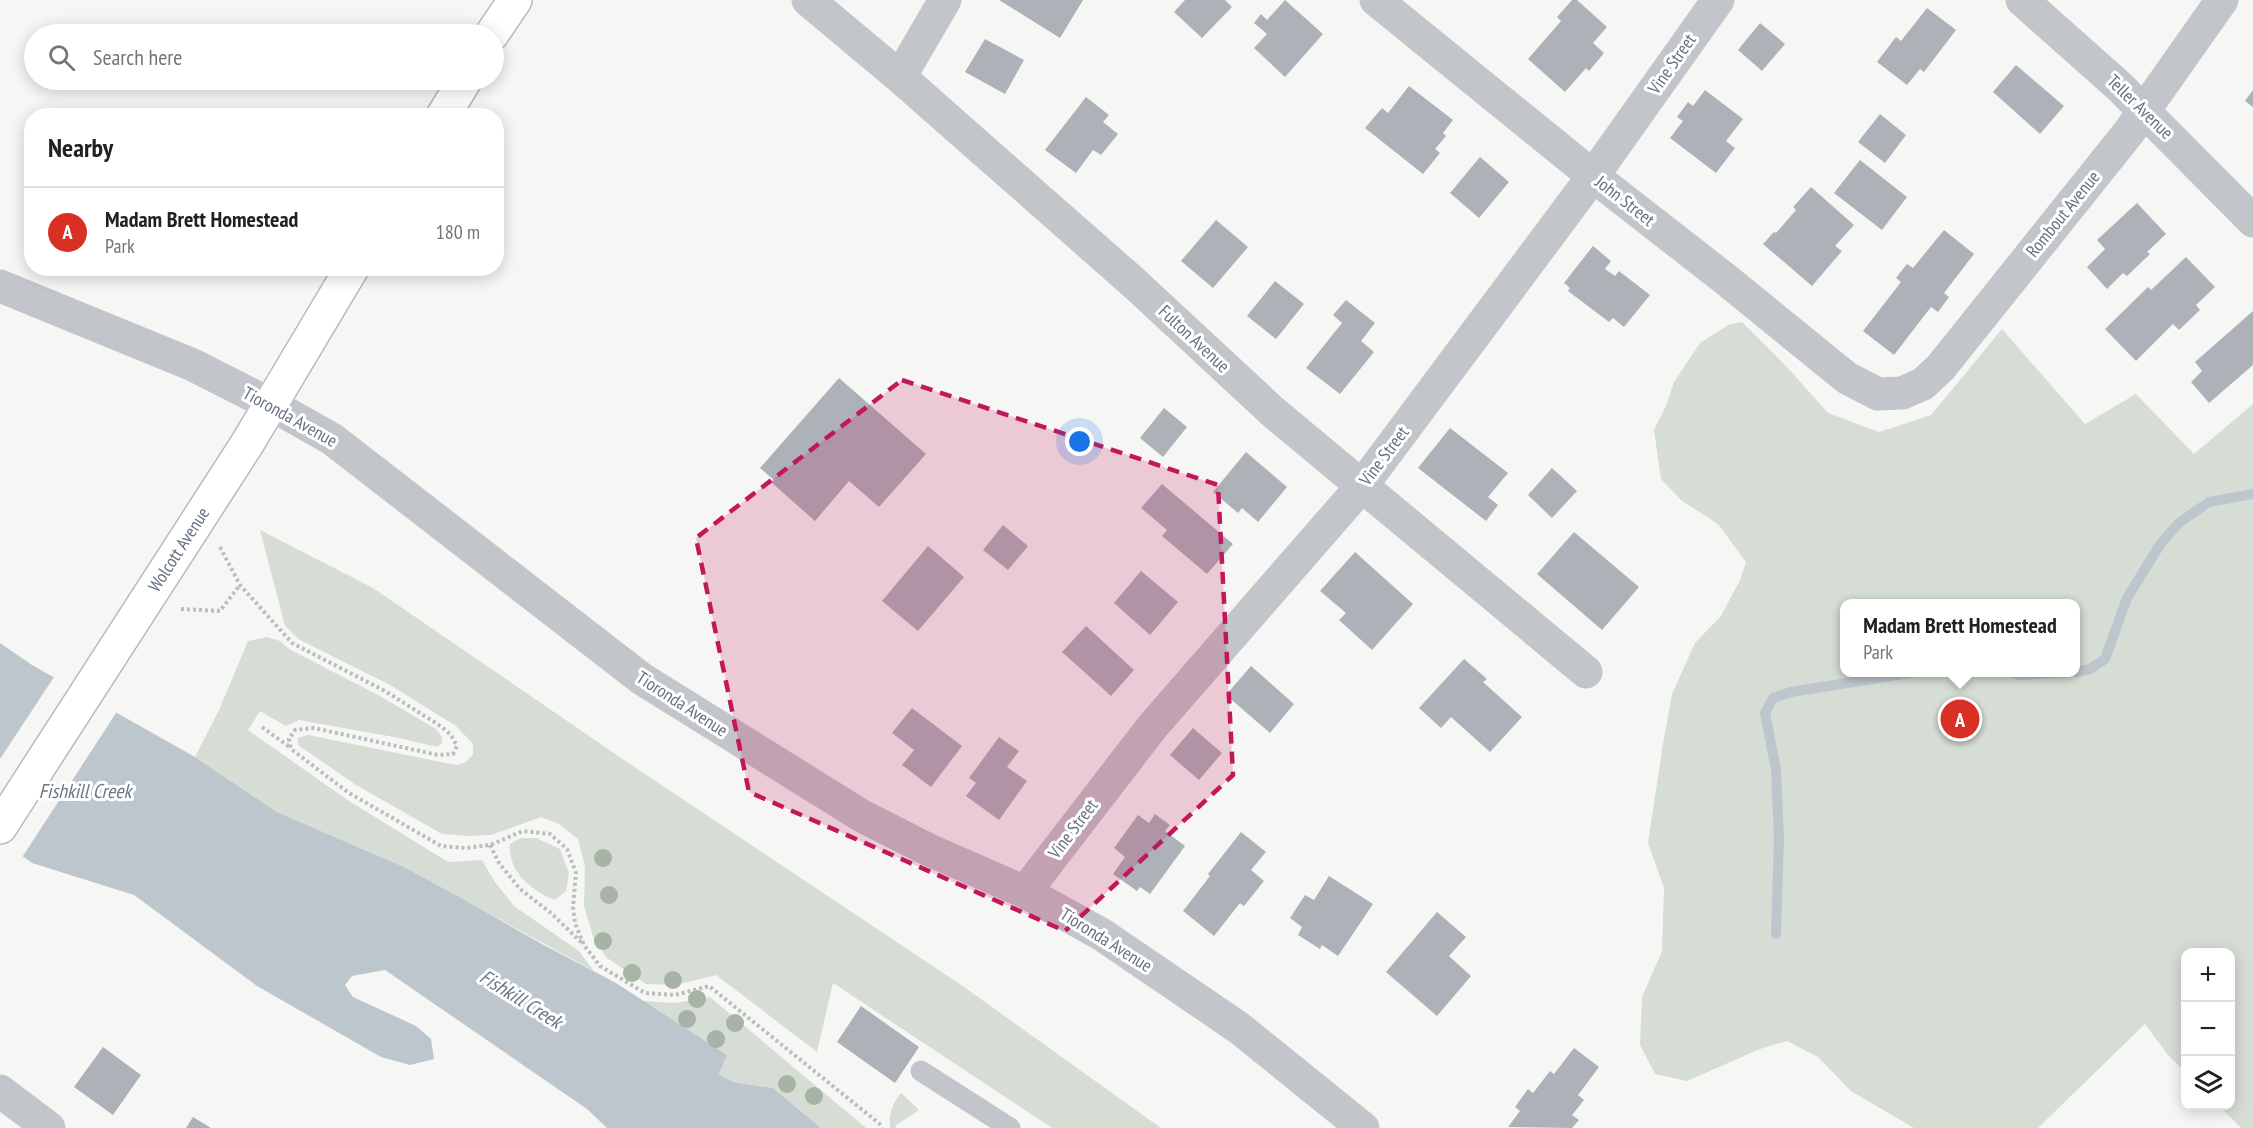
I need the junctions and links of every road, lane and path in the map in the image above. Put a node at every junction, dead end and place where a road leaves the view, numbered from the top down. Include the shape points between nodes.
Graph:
1 (515, 0) edge
2 (808, 0) edge
3 (945, 0) edge
4 (1376, 0) edge
5 (1718, 0) edge
6 (2022, 0) edge
7 (2222, 0) edge
8 (499, 24) edge
9 (900, 77) junction
10 (459, 90) edge
11 (448, 108) edge
12 (2145, 110) junction
13 (1593, 176) junction
14 (2253, 221) edge
15 (347, 276) edge
16 (0, 286) edge
17 (1878, 394) joint
18 (270, 404) junction
19 (1361, 487) junction
20 (201, 541) junction
21 (240, 585) junction
22 (174, 609) dead end
23 (1586, 672) dead end
24 (262, 726) dead end
25 (291, 749) junction
26 (0, 827) edge
27 (490, 845) junction
28 (1025, 892) junction
29 (584, 945) junction
30 (921, 1071) dead end
31 (0, 1091) edge
32 (994, 1125) edge
33 (49, 1128) edge
34 (882, 1128) edge
35 (1363, 1128) edge

1 - 8 main road
2 - 9 street, Fulton Avenue
3 - 9 street
4 - 13 street, John Street
5 - 13 street, Vine Street
6 - 12 street, Teller Avenue
7 - 12 street, Rombout Avenue
9 - 19 street, Fulton Avenue
10 - 11 main road
12 - 14 street, Teller Avenue
12 - 17 street, Rombout Avenue via 1941,367 1923,384 1902,393
13 - 17 street, John Street via 1846,378
13 - 19 street, Vine Street
15 - 18 main road, Wolcott Avenue
16 - 18 street, Tioronda Avenue via 193,365
18 - 20 main road, Wolcott Avenue
18 - 28 street, Tioronda Avenue via 343,447 642,679 862,816
19 - 23 street, Fulton Avenue
19 - 28 street, Vine Street via 1152,727
20 - 21 path
20 - 26 main road, Wolcott Avenue via 98,674
21 - 22 path via 220,611
21 - 25 path via 292,644 385,691 442,727 457,746 453,754 438,755 314,728 295,730 289,739
24 - 25 path
25 - 27 path via 350,793 441,846
27 - 29 path via 520,889
27 - 29 path via 523,831 550,834 567,849 576,873 575,923
28 - 35 street, Tioronda Avenue via 1101,934 1239,1028
29 - 34 path via 600,966 645,993 675,995 710,986
30 - 32 lane
31 - 33 street

